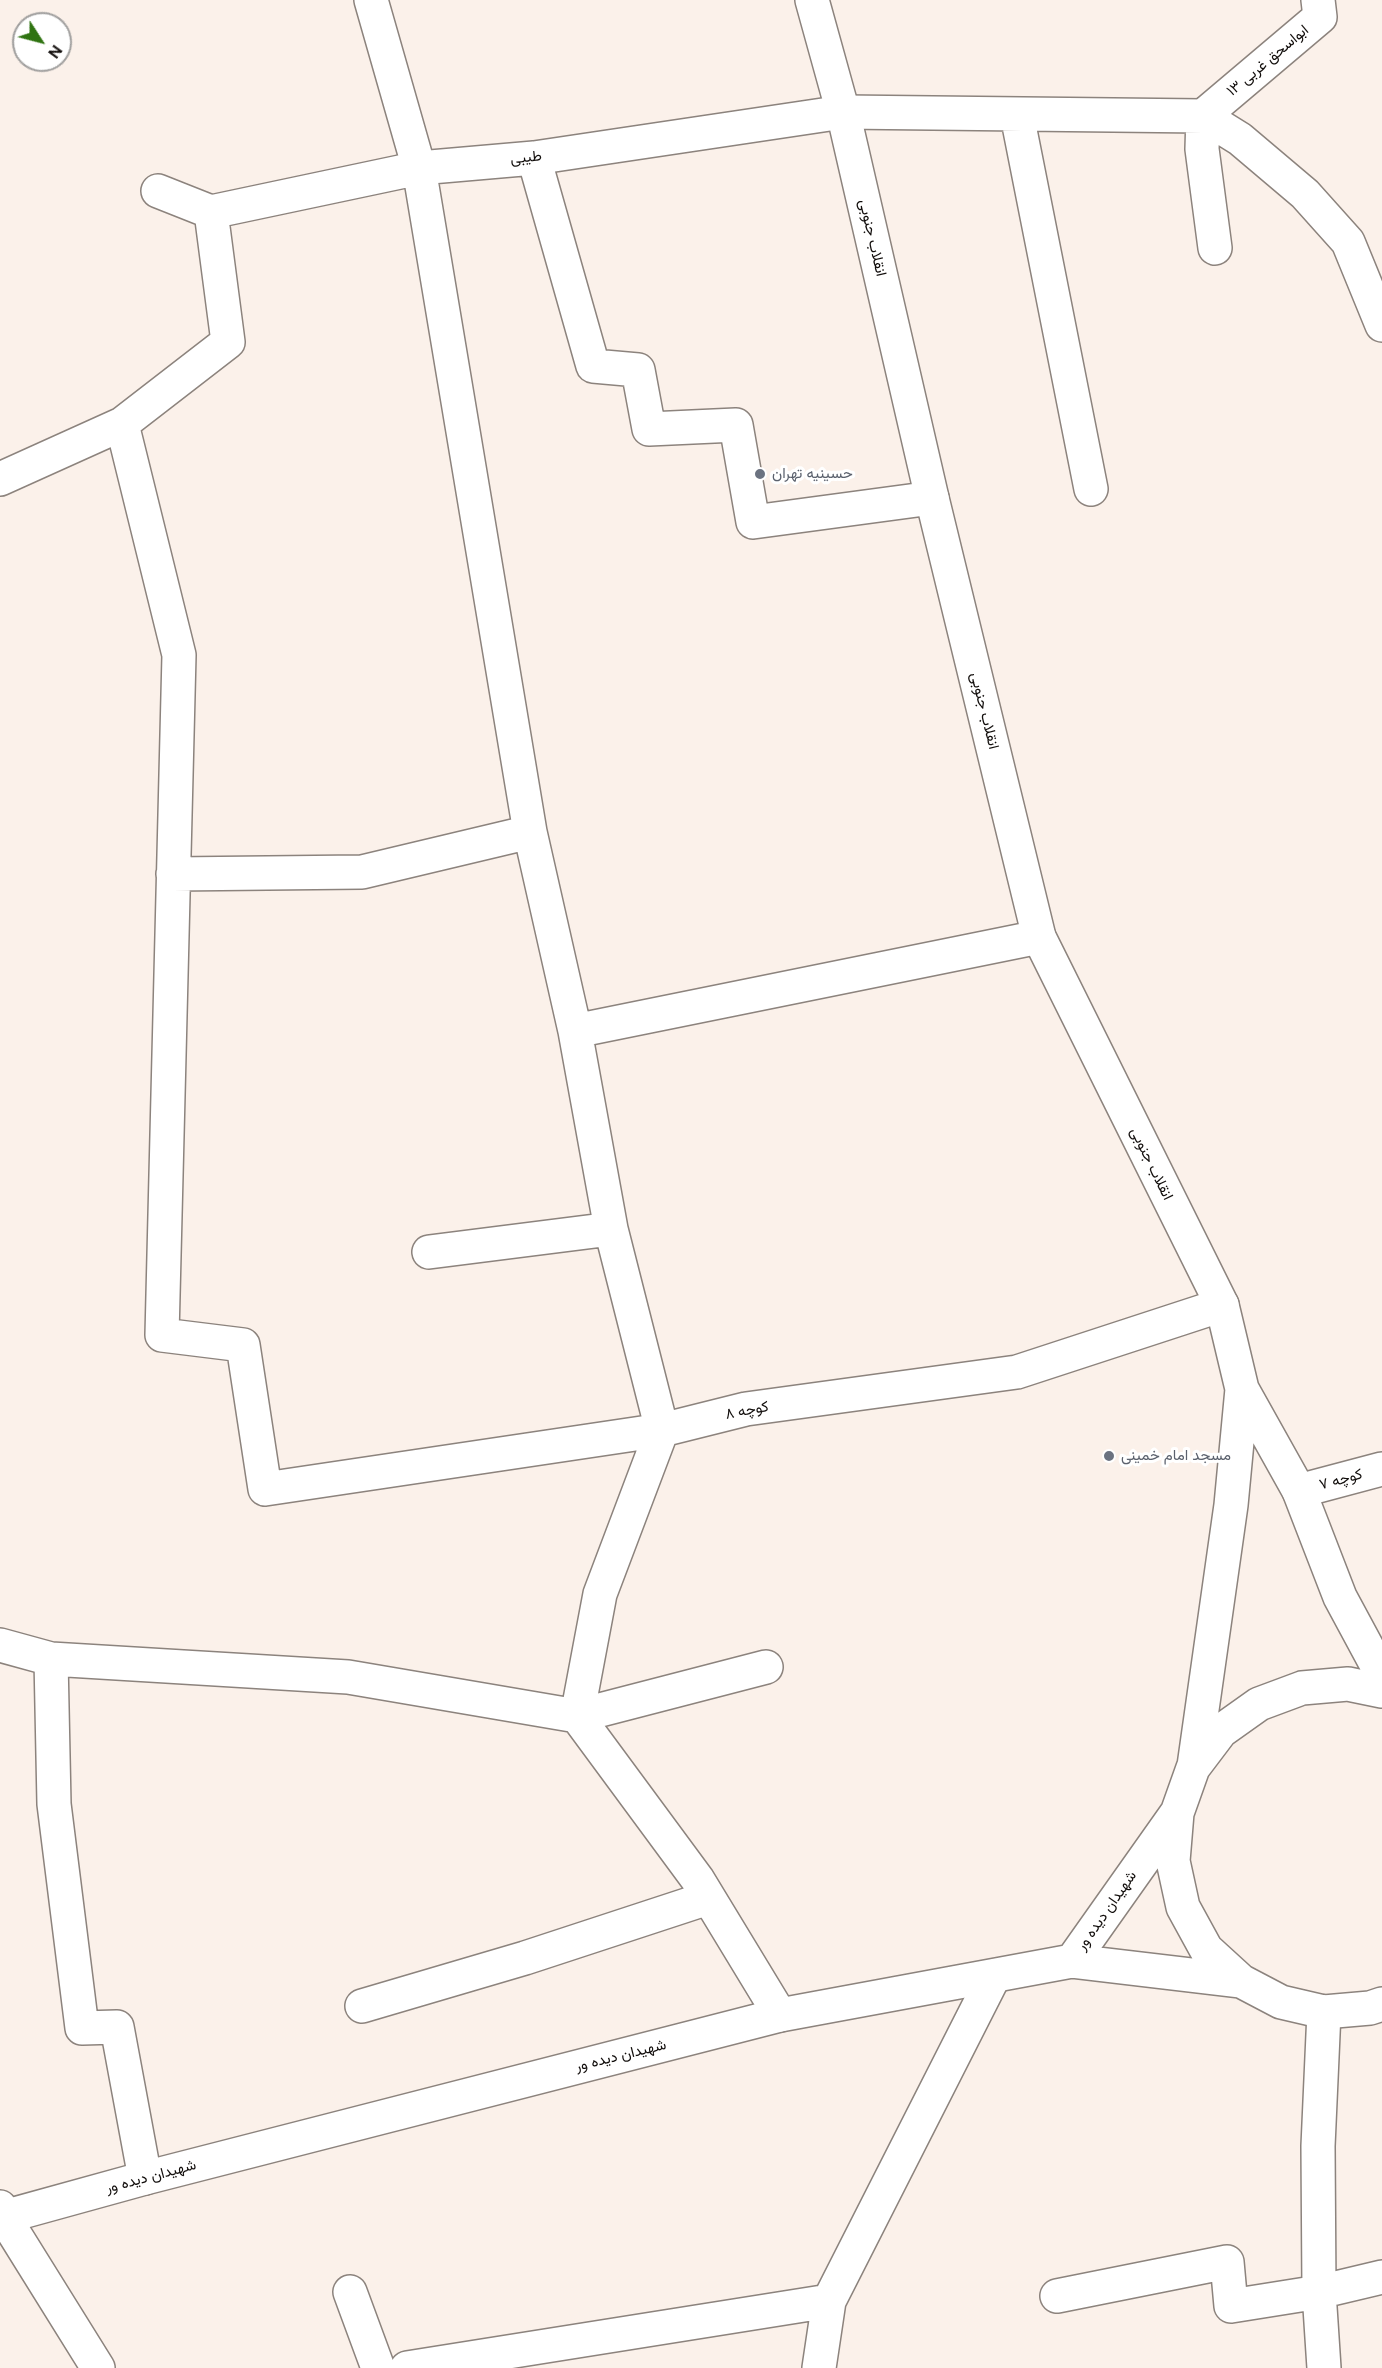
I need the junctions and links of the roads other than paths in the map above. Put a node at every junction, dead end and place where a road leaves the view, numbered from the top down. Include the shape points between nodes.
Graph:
1 (371, 0) edge
2 (812, 0) edge
3 (1318, 0) edge
4 (843, 112) junction
5 (1017, 115) junction
6 (1203, 116) junction
7 (534, 158) junction
8 (419, 168) junction
9 (158, 191) dead end
10 (212, 212) junction
11 (1215, 248) dead end
12 (1382, 325) edge
13 (122, 424) junction
14 (0, 479) edge
15 (1091, 489) dead end
16 (932, 498) junction
17 (530, 832) junction
18 (173, 874) junction
19 (1039, 937) junction
20 (575, 1031) junction
21 (611, 1229) junction
22 (429, 1252) dead end
23 (1222, 1305) junction
24 (1242, 1389) junction
25 (662, 1430) junction
26 (1382, 1469) edge
27 (1299, 1491) junction
28 (0, 1645) edge
29 (51, 1659) junction
30 (766, 1667) dead end
31 (1382, 1675) edge
32 (1382, 1691) edge
33 (577, 1716) junction
34 (1194, 1768) junction
35 (1177, 1813) junction
36 (708, 1898) junction
37 (1072, 1961) junction
38 (994, 1976) junction
39 (1241, 1982) junction
40 (362, 2006) dead end
41 (1378, 2010) edge
42 (1324, 2012) junction
43 (780, 2015) junction
44 (145, 2178) junction
45 (1, 2214) edge
46 (1382, 2277) edge
47 (350, 2292) dead end
48 (1318, 2292) junction
49 (1057, 2296) dead end
50 (829, 2301) junction
51 (98, 2368) edge
52 (378, 2368) edge
53 (407, 2368) edge
54 (819, 2368) edge
55 (1324, 2368) edge

1 - 8 street
2 - 4 street, انقلاب جنوبی
3 - 6 street, ابواسحق غربی ۱۳ via 1320,17
4 - 5 street, طیبی
4 - 7 street, طیبی
4 - 16 street, انقلاب جنوبی
5 - 6 street, طیبی
5 - 15 street
6 - 11 street via 1202,149
6 - 12 street via 1240,139 1297,187 1348,242
7 - 8 street, طیبی
7 - 16 street via 593,366 638,370 649,429 736,425 753,522
8 - 10 street, طیبی
8 - 17 street
9 - 10 street
10 - 13 street via 228,342
13 - 14 street
13 - 18 street via 178,655
16 - 19 street, انقلاب جنوبی
17 - 18 street via 362,872
17 - 20 street
18 - 25 street, کوچه ۸ via 162,1335 243,1345 265,1489
19 - 20 street
19 - 23 street, انقلاب جنوبی
20 - 21 street
21 - 22 street
21 - 25 street
23 - 24 street, انقلاب جنوبی
23 - 25 street, کوچه ۸ via 1017,1372 746,1409
24 - 27 street
24 - 34 street via 1231,1505
25 - 33 street via 600,1594
26 - 27 street, کوچه ۷
27 - 31 street via 1340,1597
28 - 29 street
29 - 33 street via 348,1677
29 - 44 street via 54,1804 82,2028 117,2027
30 - 33 street
32 - 34 street via 1348,1684 1302,1688 1259,1704 1221,1731
33 - 36 street
34 - 35 street
35 - 37 street, شهیدان دیده ور
35 - 39 street via 1173,1861 1183,1907 1206,1949
36 - 40 street
36 - 43 street
37 - 38 street, شهیدان دیده ور
37 - 39 street
38 - 43 street, شهیدان دیده ور
38 - 50 street
39 - 42 street via 1281,2002
41 - 42 street
42 - 48 street via 1318,2146
43 - 44 street, شهیدان دیده ور
44 - 45 street, شهیدان دیده ور
45 - 51 street
46 - 48 street
47 - 52 street
48 - 49 street via 1231,2306 1227,2262
48 - 55 street
50 - 53 street
50 - 54 street

